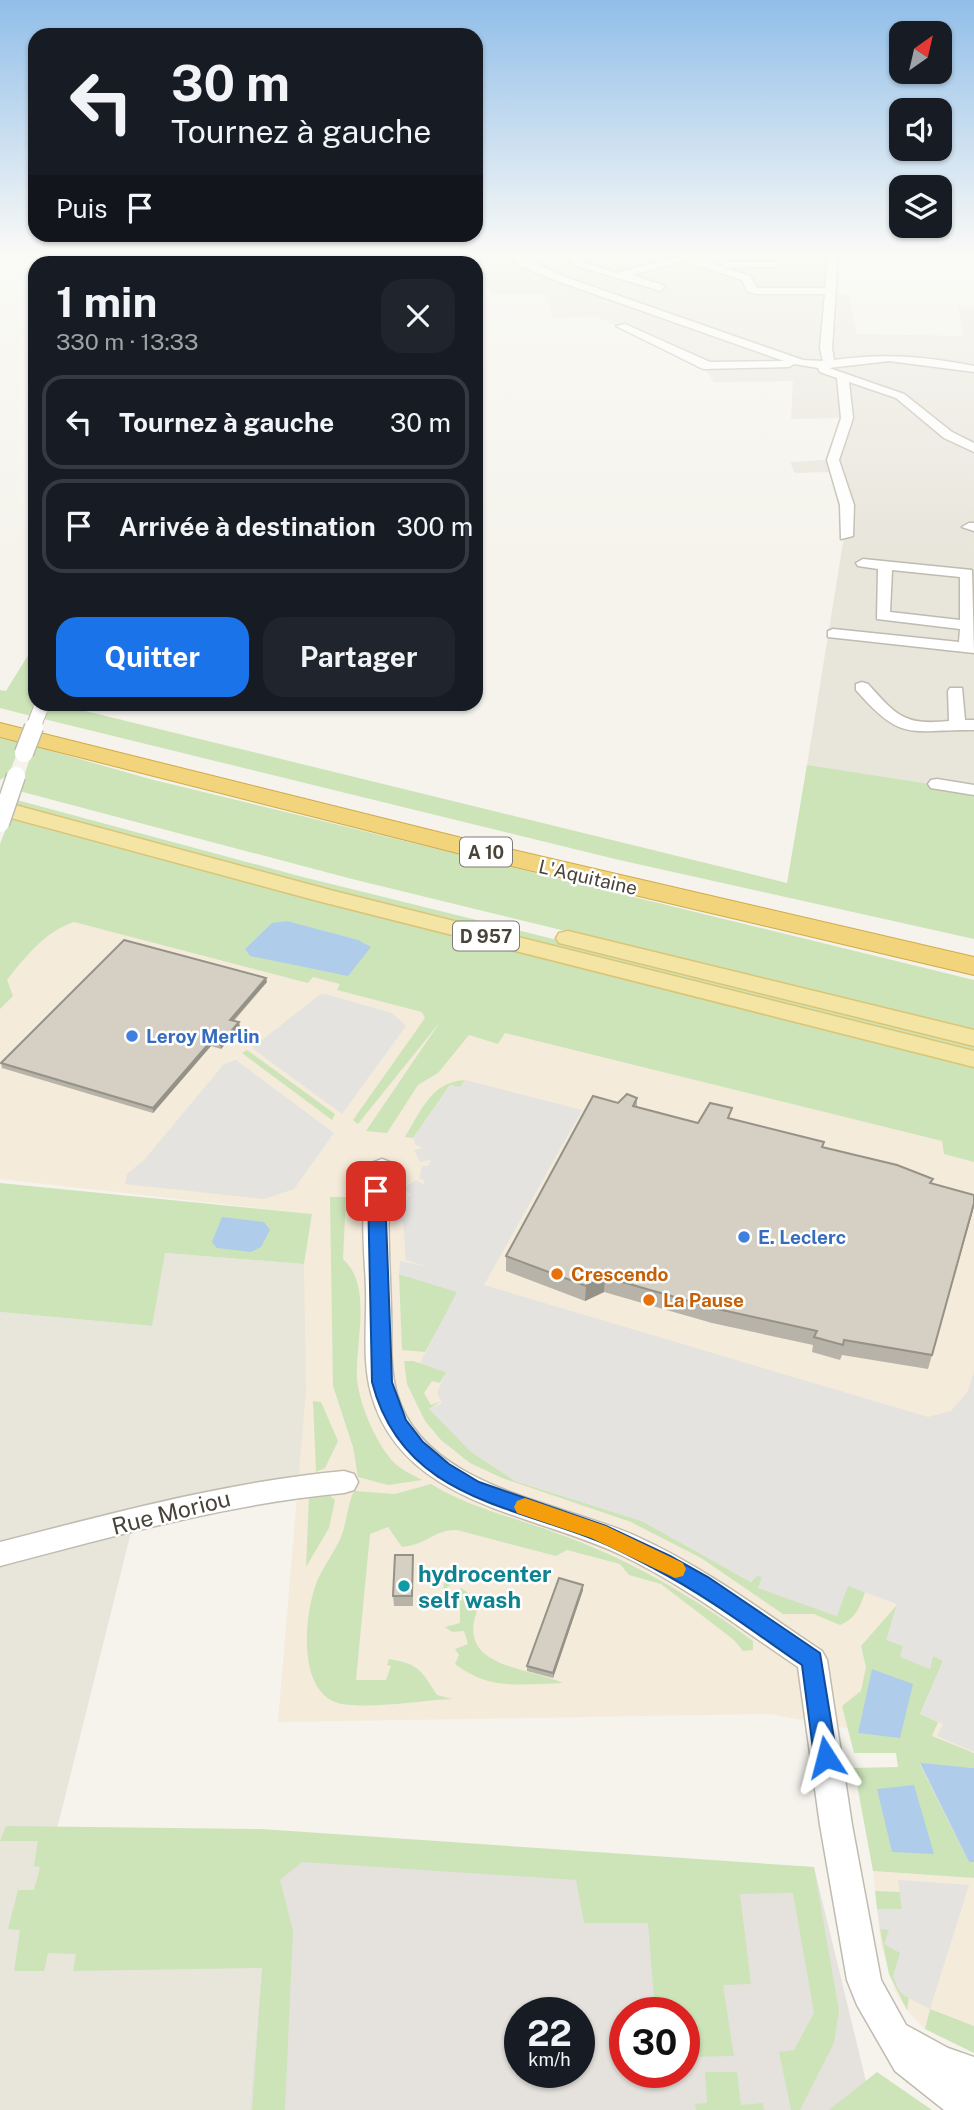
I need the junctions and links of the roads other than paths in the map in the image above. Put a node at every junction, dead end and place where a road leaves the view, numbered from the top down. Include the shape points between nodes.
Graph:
1 (679, 353) edge
2 (775, 353) edge
3 (826, 353) edge
4 (801, 363) junction
5 (826, 364) junction
6 (974, 369) edge
7 (844, 378) junction
8 (974, 448) edge
9 (846, 536) dead end
10 (863, 563) dead end
11 (885, 565) junction
12 (968, 625) junction
13 (833, 634) dead end
14 (971, 647) edge
15 (862, 687) dead end
16 (956, 691) dead end
17 (40, 711) edge
18 (0, 716) edge
19 (957, 723) junction
20 (974, 725) edge
21 (0, 730) edge
22 (8, 783) edge
23 (937, 785) dead end
24 (974, 790) edge
25 (0, 808) edge
26 (0, 823) edge
27 (974, 950) edge
28 (974, 966) edge
29 (974, 1038) edge
30 (974, 1059) edge
31 (382, 1167) dead end
32 (344, 1482) dead end
33 (0, 1554) edge
34 (890, 2031) junction
35 (974, 2075) edge
36 (974, 2110) edge

1 - 4 street via 706,366
2 - 4 street
3 - 5 street
4 - 5 street
5 - 6 street via 893,358
5 - 7 street via 824,370
7 - 8 street via 900,396 948,435
7 - 9 street via 846,425 833,460 847,505
10 - 11 street
11 - 12 street via 967,573
11 - 12 street via 881,617
12 - 14 street
13 - 14 street
15 - 19 street via 901,724
16 - 19 street
17 - 22 street, bridge
18 - 27 highway, L'Aquitaine / A 10 via 479,836
19 - 20 street
21 - 28 highway, L'Aquitaine / A 10 via 444,842
22 - 26 street, bridge
22 - 29 main road, D 957 via 276,865
23 - 24 street
25 - 30 main road, D 957 via 313,893
31 - 34 street via 376,1204 382,1382 393,1415 416,1448 471,1488 599,1532 662,1562 701,1583 813,1660 864,1980
32 - 33 street, Rue Moriou via 204,1502
34 - 35 street via 922,2055
34 - 36 street via 907,2059

